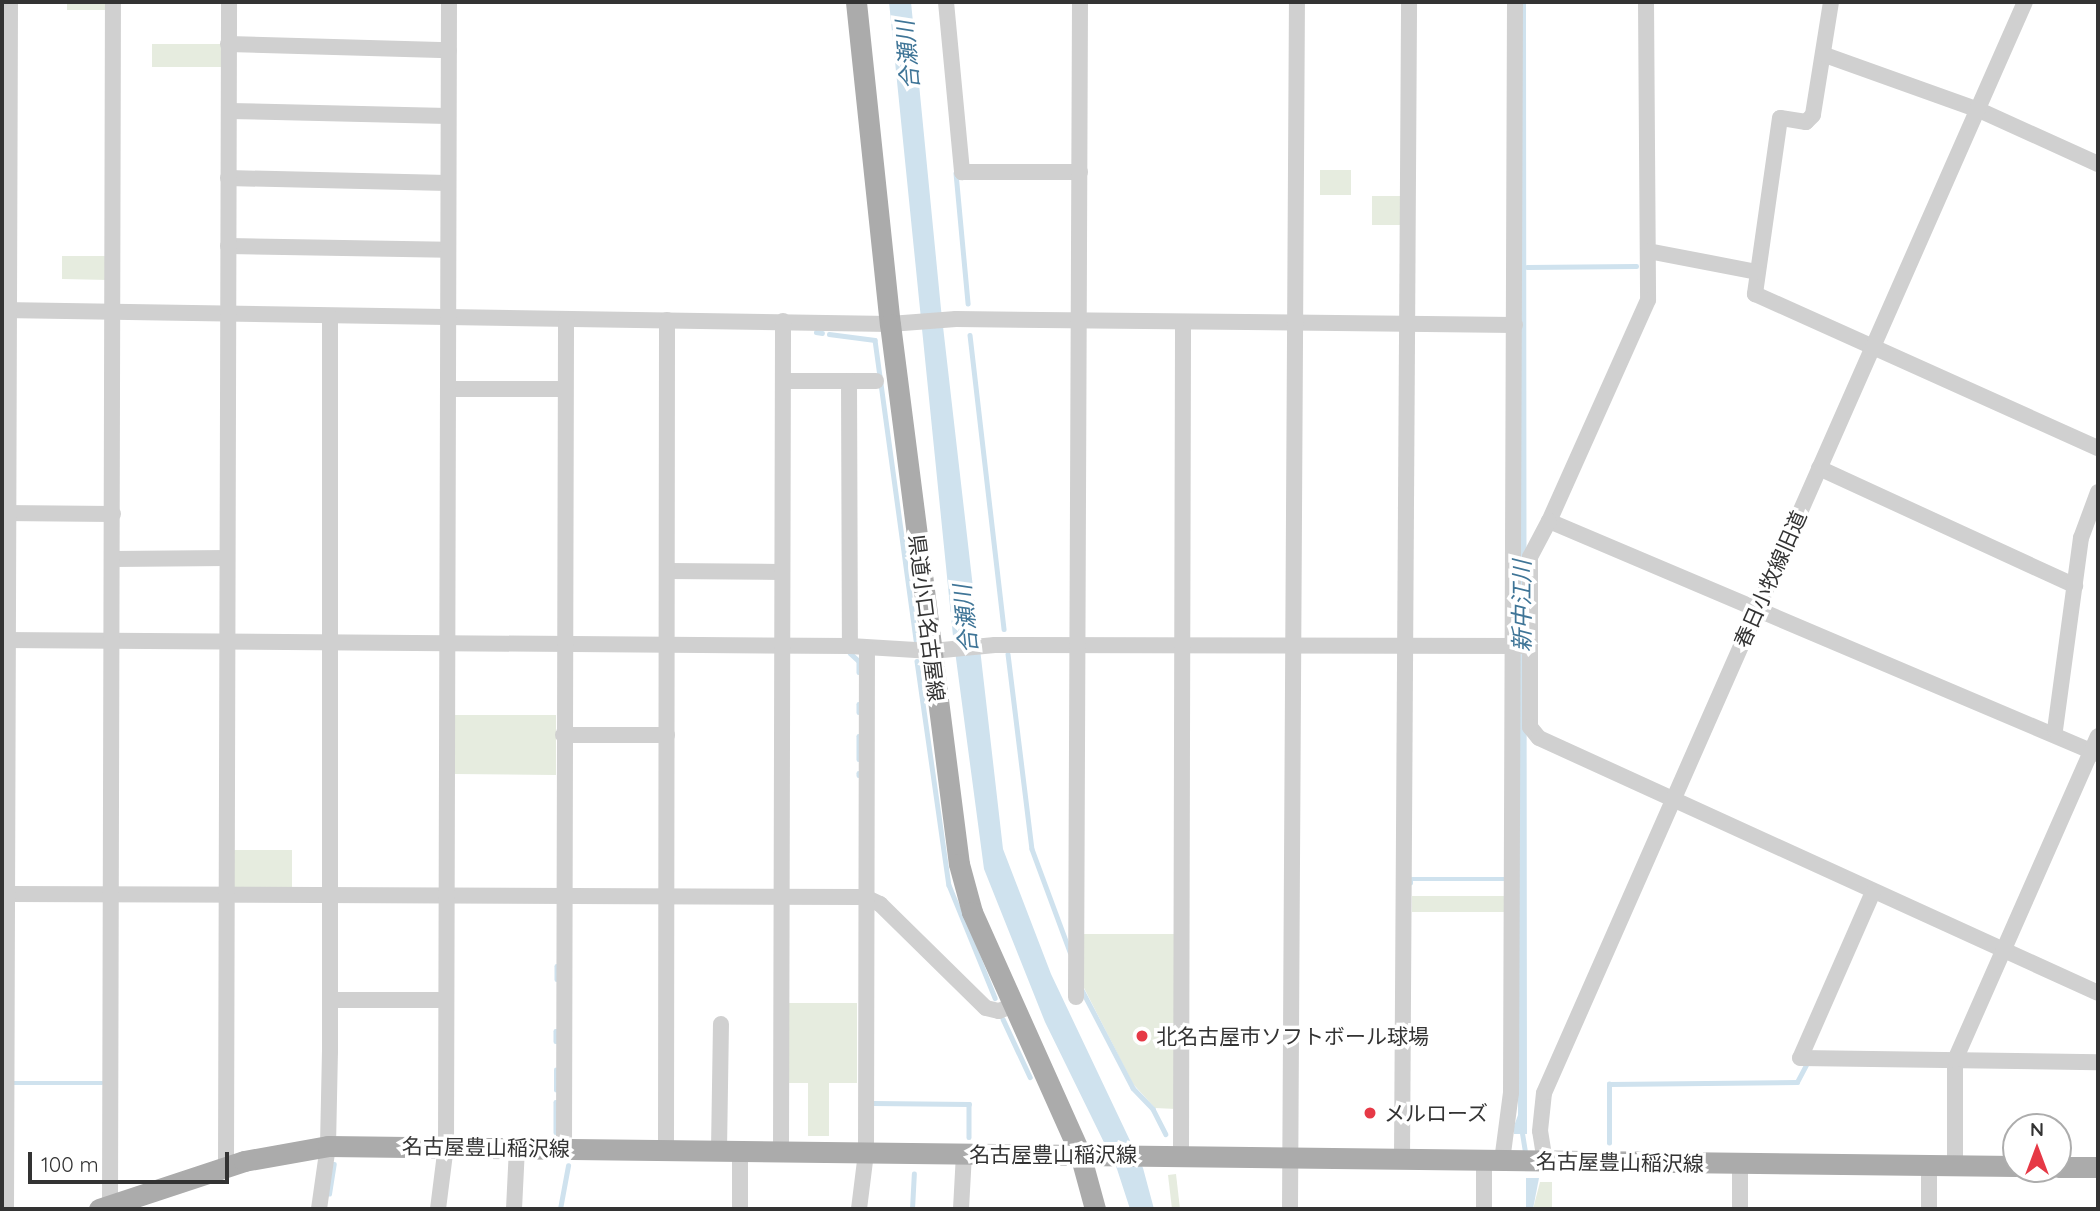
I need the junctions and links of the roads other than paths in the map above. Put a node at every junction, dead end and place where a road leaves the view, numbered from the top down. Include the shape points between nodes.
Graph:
1 (10, 2) edge
2 (113, 2) edge
3 (229, 2) edge
4 (449, 2) edge
5 (856, 2) edge
6 (946, 2) edge
7 (1080, 2) edge
8 (1297, 2) edge
9 (1409, 2) edge
10 (1515, 2) edge
11 (1646, 2) edge
12 (1831, 2) edge
13 (2025, 2) edge
14 (228, 44) junction
15 (449, 50) junction
16 (6, 53) edge
17 (1825, 55) junction
18 (1979, 110) junction
19 (229, 111) junction
20 (448, 116) junction
21 (2098, 164) edge
22 (1080, 172) junction
23 (228, 178) junction
24 (448, 183) junction
25 (228, 246) junction
26 (447, 250) junction
27 (1648, 251) junction
28 (1757, 272) junction
29 (6, 310) edge
30 (112, 313) junction
31 (227, 316) junction
32 (330, 318) junction
33 (448, 318) junction
34 (566, 319) junction
35 (667, 320) junction
36 (783, 321) junction
37 (1080, 322) junction
38 (1183, 323) junction
39 (1294, 323) junction
40 (897, 324) junction
41 (1407, 324) junction
42 (1515, 325) junction
43 (1873, 347) junction
44 (783, 381) junction
45 (849, 381) junction
46 (876, 381) dead end
47 (448, 389) junction
48 (565, 389) junction
49 (2098, 449) edge
50 (1819, 468) junction
51 (2098, 492) edge
52 (6, 513) edge
53 (113, 514) junction
54 (1549, 521) junction
55 (227, 558) junction
56 (113, 559) junction
57 (667, 571) junction
58 (782, 572) junction
59 (5, 586) edge
60 (2075, 586) junction
61 (1757, 608) junction
62 (5, 640) edge
63 (113, 641) junction
64 (227, 643) junction
65 (330, 643) junction
66 (447, 643) junction
67 (564, 644) junction
68 (667, 645) junction
69 (1078, 645) junction
70 (782, 646) junction
71 (850, 646) junction
72 (1181, 646) junction
73 (1294, 646) junction
74 (1405, 646) junction
75 (1521, 646) junction
76 (867, 649) junction
77 (938, 651) junction
78 (2055, 730) dead end
79 (563, 735) junction
80 (667, 735) junction
81 (2096, 747) edge
82 (1673, 799) junction
83 (1873, 892) junction
84 (7, 894) junction
85 (112, 894) junction
86 (225, 895) junction
87 (330, 895) junction
88 (445, 896) junction
89 (563, 896) junction
90 (667, 897) junction
91 (781, 897) junction
92 (865, 897) junction
93 (4, 917) edge
94 (2003, 950) junction
95 (4, 965) edge
96 (2098, 993) edge
97 (1076, 997) dead end
98 (330, 1000) junction
99 (445, 1000) junction
100 (1013, 1005) junction
101 (721, 1024) dead end
102 (1955, 1060) junction
103 (2098, 1062) edge
104 (328, 1146) junction
105 (446, 1146) junction
106 (517, 1147) junction
107 (564, 1148) junction
108 (666, 1149) junction
109 (729, 1150) junction
110 (781, 1151) junction
111 (866, 1153) junction
112 (964, 1153) junction
113 (1080, 1154) junction
114 (1181, 1154) junction
115 (1291, 1157) junction
116 (1402, 1159) junction
117 (1500, 1161) junction
118 (1542, 1162) junction
119 (1740, 1164) junction
120 (226, 1166) junction
121 (1929, 1166) junction
122 (1955, 1166) junction
123 (2002, 1166) edge
124 (2072, 1167) edge
125 (2098, 1167) edge
126 (106, 1208) edge
127 (6, 1209) edge
128 (319, 1209) edge
129 (438, 1209) edge
130 (514, 1209) edge
131 (740, 1209) edge
132 (859, 1209) edge
133 (961, 1209) edge
134 (1095, 1209) edge
135 (1290, 1209) edge
136 (1484, 1209) edge
137 (1740, 1209) edge
138 (1929, 1209) edge

1 - 16 street
2 - 30 street
3 - 14 street
4 - 15 street
5 - 40 main road, 県道小口名古屋線
6 - 22 street via 962,172
7 - 22 street
8 - 39 street
9 - 41 street
10 - 42 street
11 - 27 street
12 - 17 street
13 - 18 street, 春日小牧線旧道
14 - 15 street
14 - 19 street
15 - 20 street
16 - 29 street
17 - 18 street
17 - 28 street via 1813,115 1806,122 1780,118
18 - 21 street
18 - 43 street, 春日小牧線旧道
19 - 20 street
19 - 23 street
20 - 24 street
22 - 37 street
23 - 24 street
23 - 25 street
24 - 26 street
25 - 26 street
25 - 31 street
26 - 33 street
27 - 28 street
27 - 54 street via 1648,300
28 - 43 street via 1755,294
29 - 30 street
29 - 52 street
30 - 31 street
30 - 53 street
31 - 32 street
31 - 55 street
32 - 33 street
32 - 65 street
33 - 34 street
33 - 47 street
34 - 35 street
34 - 48 street
35 - 36 street
35 - 57 street
36 - 40 street
36 - 44 street
37 - 38 street
37 - 40 street via 952,319
37 - 69 street
38 - 39 street
38 - 72 street
39 - 41 street
39 - 73 street
40 - 77 main road, 県道小口名古屋線
41 - 42 street
41 - 74 street
42 - 75 street
43 - 49 street
43 - 50 street, 春日小牧線旧道
44 - 45 street
44 - 58 street
45 - 46 street
45 - 71 street
47 - 48 street
47 - 66 street
48 - 67 street
50 - 60 street
50 - 61 street, 春日小牧線旧道
51 - 60 street via 2081,538
52 - 53 street
52 - 59 street
53 - 56 street
54 - 61 street
54 - 75 street via 1530,557
55 - 56 street
55 - 64 street
56 - 63 street
57 - 58 street
57 - 68 street
58 - 70 street
59 - 62 street
60 - 78 street
61 - 81 street
61 - 82 street, 春日小牧線旧道
62 - 63 street
62 - 84 street
63 - 64 street
63 - 85 street
64 - 65 street
64 - 86 street
65 - 66 street
65 - 87 street
66 - 67 street
66 - 88 street
67 - 68 street
67 - 79 street
68 - 70 street
68 - 80 street
69 - 72 street
69 - 77 street
69 - 97 street
70 - 71 street
70 - 91 street
71 - 76 street
72 - 73 street
72 - 114 street
73 - 74 street
73 - 115 street
74 - 75 street
74 - 116 street
75 - 82 street via 1530,727 1539,738
75 - 117 street via 1511,1093
76 - 77 street
76 - 92 street
77 - 100 main road, 県道小口名古屋線 via 959,864 972,912
79 - 80 street
79 - 89 street
80 - 90 street
81 - 94 street
82 - 83 street
82 - 118 street, 春日小牧線旧道 via 1544,1093
83 - 94 street
83 - 102 street via 1800,1058
84 - 85 street
84 - 93 street
85 - 86 street
85 - 126 street
86 - 87 street
86 - 120 street
87 - 88 street
87 - 98 street
88 - 89 street
88 - 99 street
89 - 90 street
89 - 107 street
90 - 91 street
90 - 108 street
91 - 92 street
91 - 110 street
92 - 100 street via 880,904 986,1007 999,1011
92 - 111 street
93 - 95 street
94 - 96 street
94 - 102 street
95 - 127 street
98 - 99 street
98 - 104 street
99 - 105 street
100 - 113 main road, 県道小口名古屋線
101 - 109 street
102 - 103 street
102 - 122 street
104 - 105 main road, 名古屋豊山稲沢線
104 - 120 main road, 名古屋豊山稲沢線
104 - 128 street
105 - 106 main road, 名古屋豊山稲沢線
105 - 129 street
106 - 107 main road, 名古屋豊山稲沢線
106 - 130 street
107 - 108 main road, 名古屋豊山稲沢線
108 - 109 main road, 名古屋豊山稲沢線
109 - 110 main road, 名古屋豊山稲沢線
109 - 131 street
110 - 111 main road, 名古屋豊山稲沢線
111 - 112 main road, 名古屋豊山稲沢線
111 - 132 street
112 - 113 main road, 名古屋豊山稲沢線
112 - 133 street
113 - 114 main road, 名古屋豊山稲沢線
113 - 134 main road, 県道小口名古屋線
114 - 115 main road, 名古屋豊山稲沢線
115 - 116 main road, 名古屋豊山稲沢線
115 - 135 street
116 - 117 main road, 名古屋豊山稲沢線
117 - 118 main road, 名古屋豊山稲沢線
117 - 136 street
118 - 119 main road, 名古屋豊山稲沢線
119 - 121 main road, 名古屋豊山稲沢線
119 - 137 street
120 - 126 main road, 名古屋豊山稲沢線
121 - 122 main road, 名古屋豊山稲沢線
121 - 138 street
122 - 123 main road, 名古屋豊山稲沢線
124 - 125 main road

